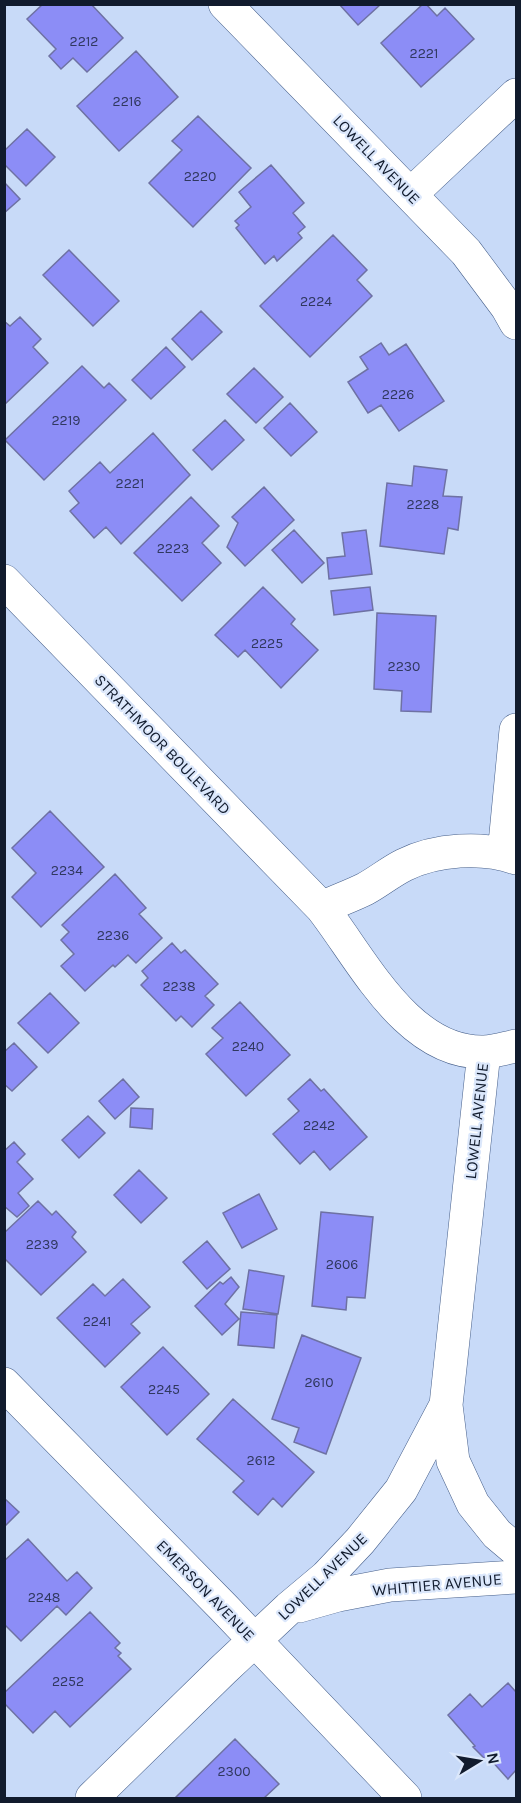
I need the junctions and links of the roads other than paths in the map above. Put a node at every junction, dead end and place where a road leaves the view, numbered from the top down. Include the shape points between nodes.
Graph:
1 (225, 4) edge
2 (516, 95) edge
3 (411, 194) junction
4 (516, 323) edge
5 (4, 581) edge
6 (516, 730) edge
7 (510, 856) edge
8 (322, 908) junction
9 (516, 1046) edge
10 (484, 1052) junction
11 (4, 1384) edge
12 (446, 1405) junction
13 (516, 1550) edge
14 (516, 1577) edge
15 (289, 1608) junction
16 (255, 1641) junction
17 (92, 1798) edge
18 (405, 1798) edge

1 - 3 street, LOWELL AVENUE
2 - 3 street
3 - 4 street, LOWELL AVENUE via 466,252
5 - 8 street, STRATHMOOR BOULEVARD
6 - 7 street
7 - 8 street via 476,850 447,852 405,864 365,889
8 - 10 street, LOWELL AVENUE via 370,978 396,1008 429,1036 456,1048
9 - 10 street, LOWELL AVENUE
10 - 12 street, LOWELL AVENUE
11 - 16 street, EMERSON AVENUE
12 - 13 street, LOWELL AVENUE via 453,1461 472,1504
12 - 15 street, LOWELL AVENUE via 401,1490 326,1577
14 - 15 street, WHITTIER AVENUE via 390,1585
15 - 16 street, LOWELL AVENUE
16 - 17 street, LOWELL AVENUE
16 - 18 street, EMERSON AVENUE

